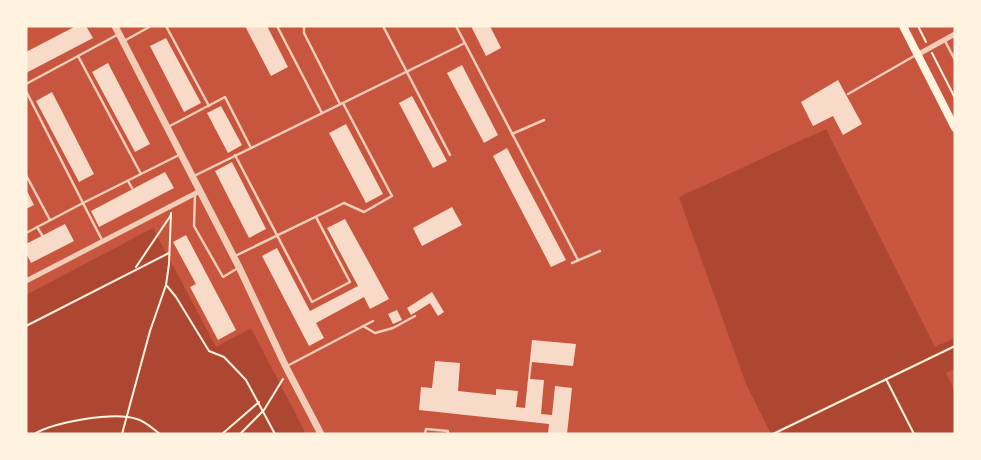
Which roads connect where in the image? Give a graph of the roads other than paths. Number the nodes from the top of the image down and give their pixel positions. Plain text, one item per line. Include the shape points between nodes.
1 (115, 26) edge
2 (151, 26) edge
3 (166, 26) edge
4 (277, 26) edge
5 (304, 26) edge
6 (383, 26) edge
7 (456, 26) edge
8 (903, 26) edge
9 (119, 34) junction
10 (955, 34) edge
11 (944, 40) junction
12 (123, 41) junction
13 (465, 42) junction
14 (917, 54) junction
15 (78, 56) junction
16 (955, 60) edge
17 (407, 71) junction
18 (26, 84) edge
19 (26, 91) edge
20 (848, 94) dead end
21 (341, 104) junction
22 (208, 106) junction
23 (322, 113) junction
24 (544, 120) dead end
25 (167, 128) junction
26 (955, 128) edge
27 (512, 134) junction
28 (251, 148) junction
29 (181, 154) junction
30 (450, 155) dead end
31 (235, 156) junction
32 (141, 174) junction
33 (26, 175) edge
34 (192, 176) junction
35 (128, 181) junction
36 (132, 188) dead end
37 (198, 192) junction
38 (83, 203) junction
39 (316, 217) junction
40 (50, 220) junction
41 (37, 227) junction
42 (26, 233) edge
43 (42, 235) dead end
44 (277, 236) junction
45 (103, 241) junction
46 (600, 251) dead end
47 (233, 257) junction
48 (578, 260) junction
49 (572, 264) dead end
50 (239, 268) junction
51 (26, 281) edge
52 (415, 316) dead end
53 (373, 321) dead end
54 (363, 326) junction
55 (287, 369) junction
56 (321, 434) edge
57 (425, 434) edge
58 (448, 434) edge

1 - 9 street
2 - 12 lane
3 - 22 lane
4 - 23 lane
5 - 21 lane via 304,33
6 - 17 lane
7 - 13 lane
8 - 14 main road
9 - 12 street
9 - 15 lane
10 - 11 street
11 - 14 street
11 - 16 lane
12 - 25 street
13 - 17 lane
13 - 27 lane
14 - 20 lane
14 - 26 main road
15 - 18 lane
15 - 32 lane
17 - 21 lane
17 - 30 lane
19 - 38 lane
21 - 23 lane
21 - 39 lane via 392,196 364,212 344,203
22 - 25 lane
22 - 28 lane via 225,97
23 - 28 lane
24 - 27 lane
25 - 29 street
27 - 48 lane
28 - 31 lane
29 - 32 lane
29 - 34 street
31 - 34 lane
31 - 44 lane
32 - 35 lane
33 - 40 lane
34 - 37 street
35 - 36 lane
35 - 38 lane
37 - 45 street
37 - 47 street
37 - 50 lane via 194,226 223,277
38 - 40 lane
38 - 45 lane
39 - 44 lane
39 - 44 lane via 350,282 312,302
40 - 41 lane
41 - 42 lane
41 - 43 lane
44 - 47 lane
45 - 51 street
46 - 48 lane
47 - 50 street
48 - 49 lane
50 - 55 street
52 - 54 lane via 375,333
53 - 54 lane
54 - 55 lane
55 - 56 street
57 - 58 lane via 426,429 448,431

